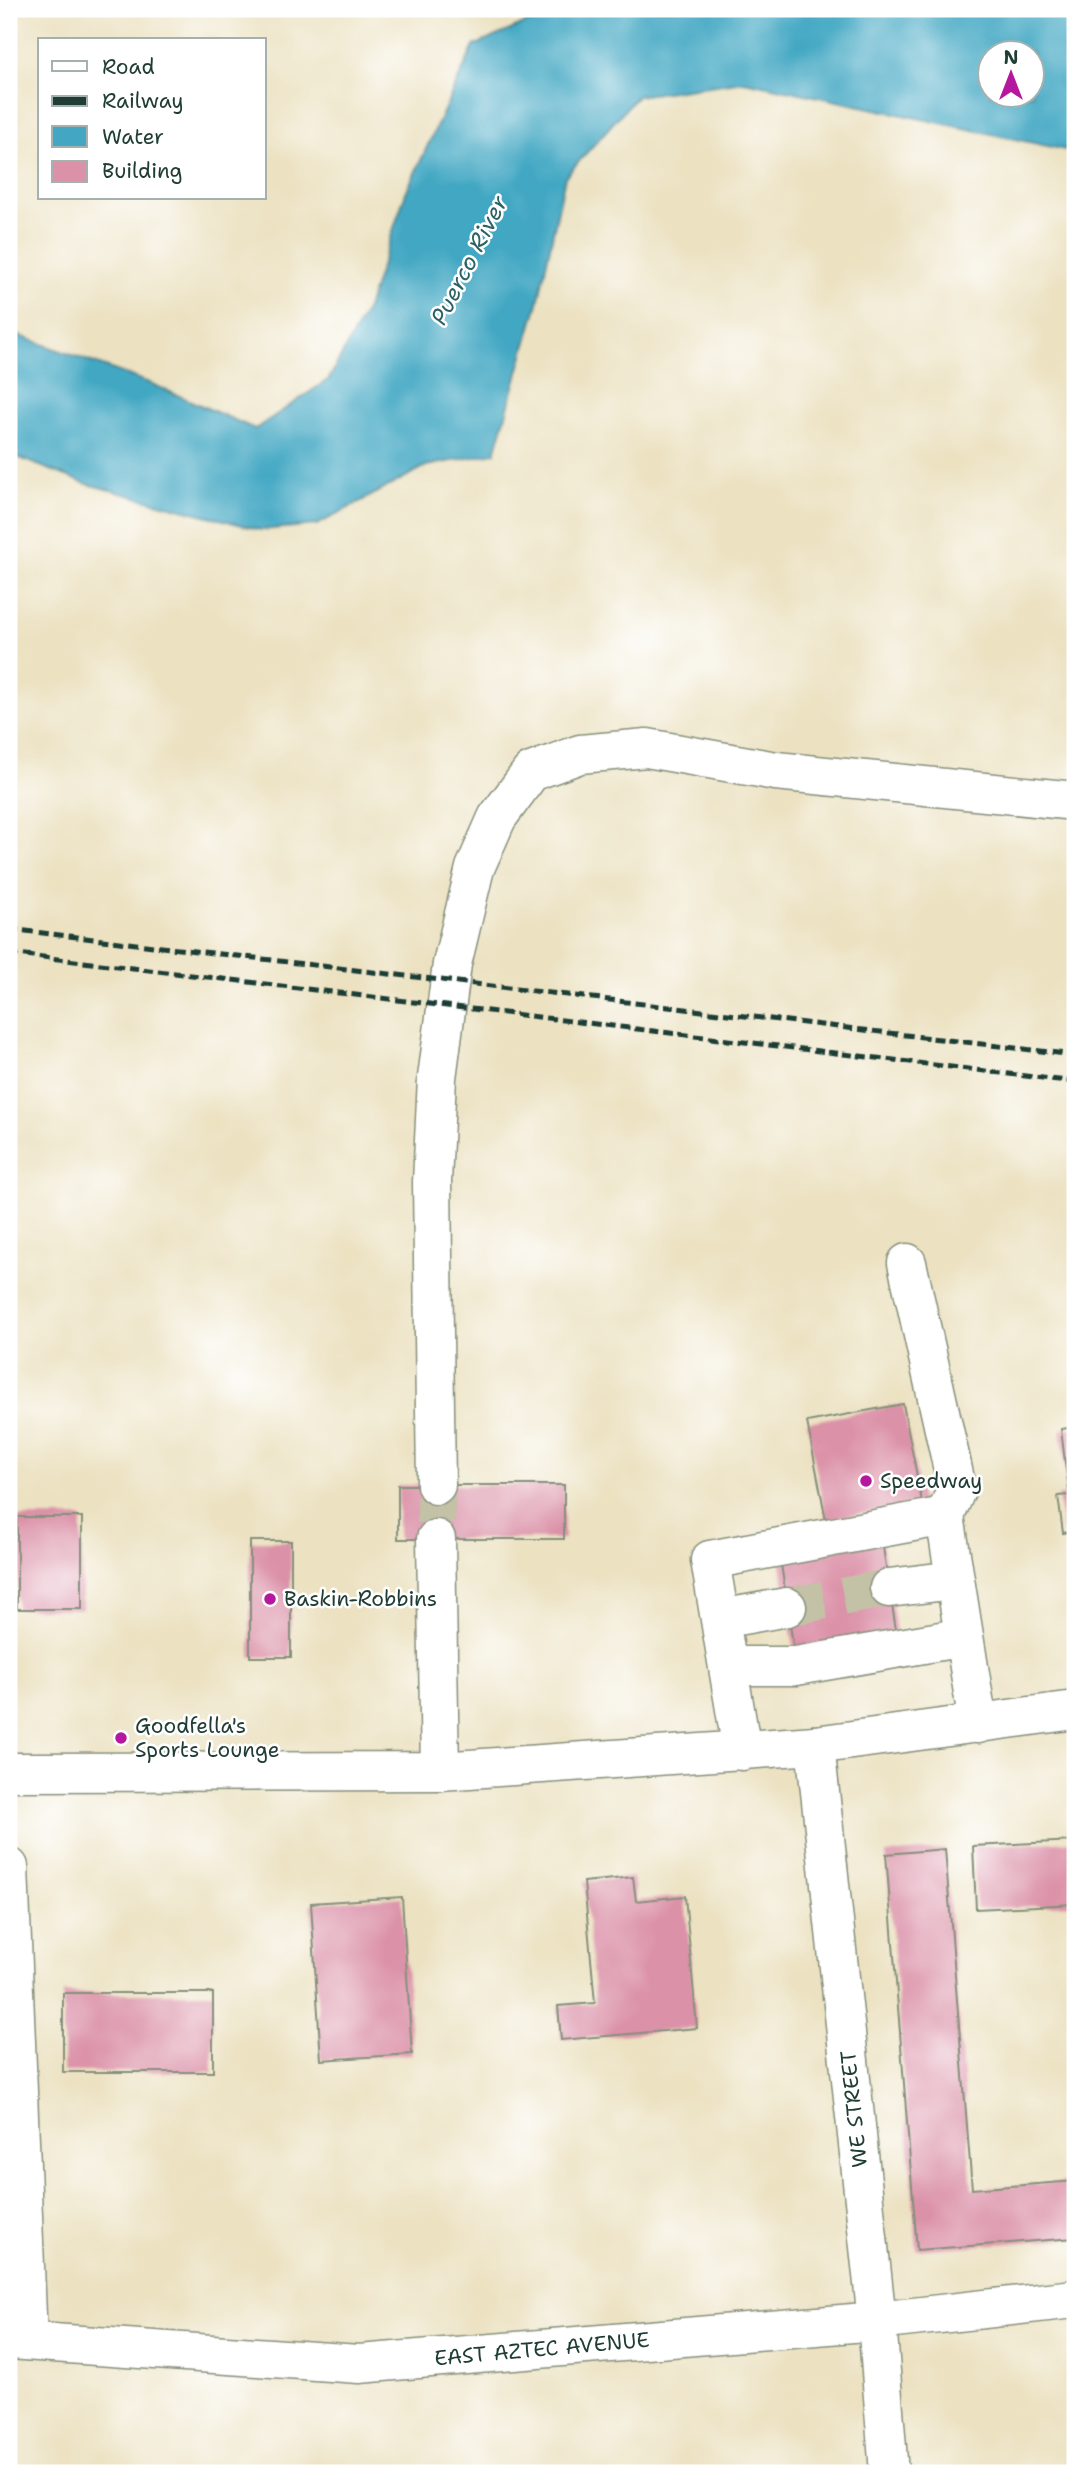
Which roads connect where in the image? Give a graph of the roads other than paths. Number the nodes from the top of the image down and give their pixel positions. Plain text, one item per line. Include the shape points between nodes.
1 (1075, 801) edge
2 (907, 1263) dead end
3 (436, 1485) tunnel mouth
4 (945, 1516) junction
5 (436, 1539) tunnel mouth
6 (954, 1580) junction
7 (890, 1588) tunnel mouth
8 (787, 1608) tunnel mouth
9 (720, 1619) junction
10 (964, 1637) junction
11 (728, 1666) junction
12 (1075, 1710) edge
13 (978, 1724) junction
14 (815, 1745) junction
15 (741, 1751) junction
16 (439, 1771) junction
17 (9, 1772) edge
18 (9, 1867) edge
19 (1075, 2299) edge
20 (877, 2321) junction
21 (18, 2340) edge
22 (889, 2473) edge

1 - 3 street via 776,771 647,748 580,754 531,772 497,818 475,868 452,964 437,1078 432,1182
2 - 4 street via 957,1488
4 - 6 street
4 - 9 street via 710,1560
5 - 16 street
6 - 7 street
6 - 10 street
8 - 9 street
9 - 11 street
10 - 11 street via 796,1666
10 - 13 street
11 - 15 street
12 - 13 street
13 - 14 street
14 - 15 street
14 - 20 street, WE STREET
15 - 16 street
16 - 17 street
18 - 21 street
19 - 20 street, EAST AZTEC AVENUE
20 - 21 street, EAST AZTEC AVENUE via 359,2364
20 - 22 street, WE STREET

